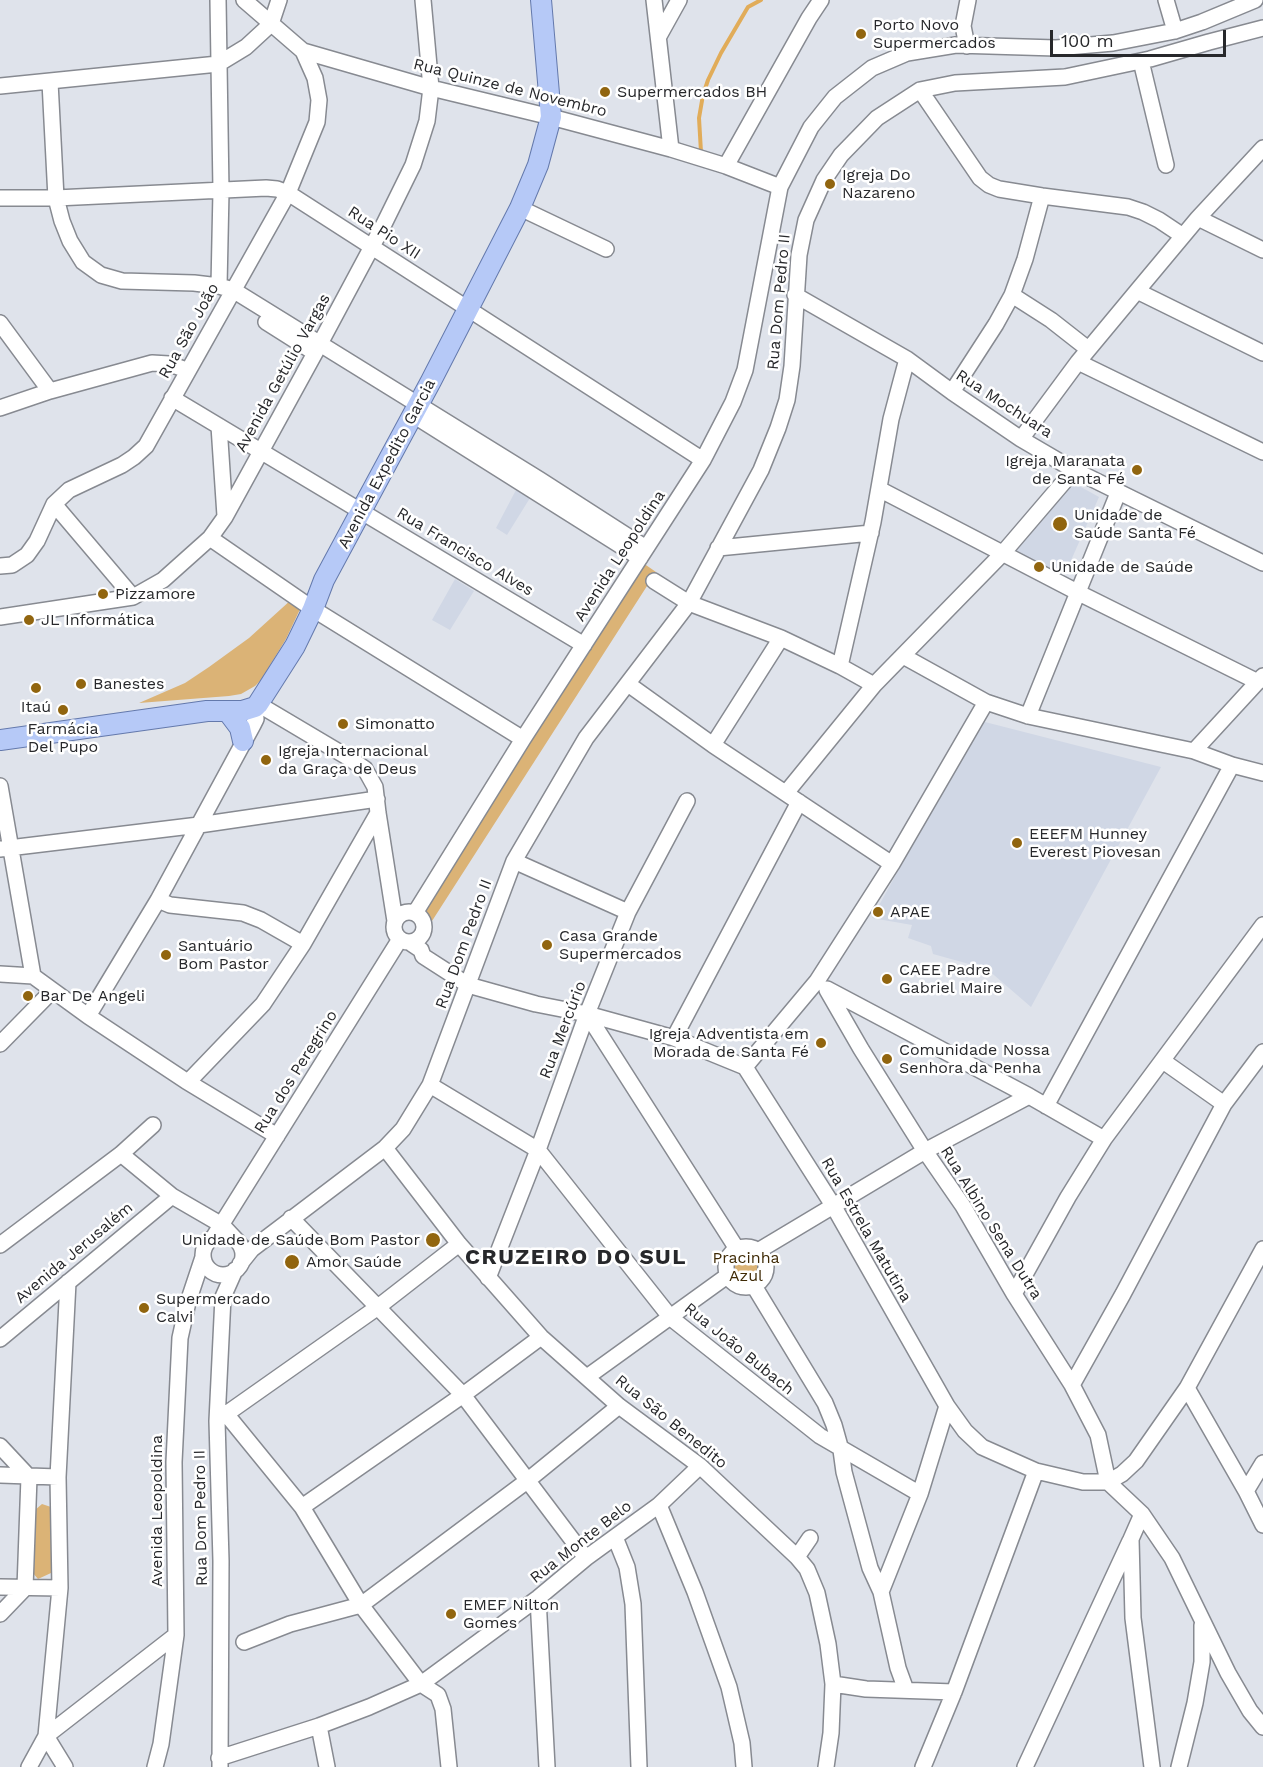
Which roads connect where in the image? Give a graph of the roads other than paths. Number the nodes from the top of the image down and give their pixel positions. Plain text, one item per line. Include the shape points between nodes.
1 (218, 0) edge
2 (244, 0) edge
3 (279, 0) edge
4 (423, 0) edge
5 (541, 0) edge
6 (654, 0) edge
7 (679, 0) edge
8 (821, 0) edge
9 (968, 0) edge
10 (1166, 0) edge
11 (1255, 0) edge
12 (1202, 22) junction
13 (272, 24) junction
14 (1263, 28) edge
15 (1175, 31) junction
16 (659, 36) junction
17 (1209, 42) junction
18 (967, 46) junction
19 (303, 51) junction
20 (1141, 61) junction
21 (218, 64) junction
22 (50, 82) junction
23 (0, 87) edge
24 (431, 88) junction
25 (920, 90) junction
26 (551, 117) junction
27 (1263, 148) edge
28 (670, 149) junction
29 (1166, 165) dead end
30 (726, 166) junction
31 (780, 188) junction
32 (222, 191) junction
33 (288, 193) junction
34 (1042, 196) junction
35 (0, 198) edge
36 (56, 198) junction
37 (520, 208) junction
38 (1198, 218) junction
39 (1183, 236) junction
40 (372, 246) junction
41 (606, 249) dead end
42 (1263, 250) edge
43 (1137, 291) junction
44 (227, 292) junction
45 (795, 295) junction
46 (1012, 295) junction
47 (468, 310) junction
48 (0, 322) edge
49 (317, 348) junction
50 (1089, 349) junction
51 (1263, 353) edge
52 (907, 360) junction
53 (1078, 362) junction
54 (187, 370) junction
55 (50, 391) junction
56 (952, 392) junction
57 (172, 398) junction
58 (0, 408) edge
59 (415, 410) junction
60 (219, 426) junction
61 (1021, 439) junction
62 (261, 450) junction
63 (1263, 452) edge
64 (703, 460) junction
65 (1074, 470) junction
66 (879, 489) junction
67 (1118, 493) junction
68 (54, 504) junction
69 (361, 510) junction
70 (225, 517) junction
71 (871, 533) junction
72 (210, 538) junction
73 (718, 548) junction
74 (643, 553) junction
75 (1003, 553) junction
76 (1263, 563) edge
77 (0, 566) edge
78 (654, 581) dead end
79 (1079, 593) junction
80 (133, 597) junction
81 (688, 603) junction
82 (312, 609) junction
83 (0, 617) edge
84 (781, 638) junction
85 (584, 645) junction
86 (903, 656) junction
87 (840, 666) junction
88 (1261, 679) edge
89 (628, 684) junction
90 (874, 685) junction
91 (986, 702) junction
92 (256, 706) junction
93 (228, 712) junction
94 (1028, 716) junction
95 (0, 728) edge
96 (32, 734) junction
97 (0, 740) edge
98 (523, 740) junction
99 (243, 741) junction
100 (713, 745) junction
101 (1194, 751) junction
102 (1232, 765) junction
103 (1263, 772) edge
104 (0, 786) edge
105 (793, 797) junction
106 (687, 801) dead end
107 (377, 806) junction
108 (199, 825) junction
109 (5, 849) edge
110 (514, 861) junction
111 (892, 864) junction
112 (158, 900) junction
113 (628, 912) junction
114 (415, 913) junction
115 (395, 921) junction
116 (1263, 925) edge
117 (413, 942) junction
118 (303, 944) junction
119 (0, 974) edge
120 (33, 976) junction
121 (468, 985) junction
122 (822, 986) junction
123 (52, 991) junction
124 (587, 1014) junction
125 (88, 1016) junction
126 (674, 1038) junction
127 (0, 1044) edge
128 (1263, 1052) edge
129 (1163, 1061) junction
130 (745, 1066) junction
131 (186, 1081) junction
132 (430, 1085) junction
133 (1029, 1096) junction
134 (1224, 1104) junction
135 (1046, 1106) junction
136 (153, 1125) dead end
137 (277, 1136) junction
138 (1104, 1139) junction
139 (384, 1148) junction
140 (538, 1150) junction
141 (925, 1151) junction
142 (122, 1154) junction
143 (172, 1196) junction
144 (834, 1207) junction
145 (291, 1218) junction
146 (222, 1225) junction
147 (213, 1238) junction
148 (237, 1241) junction
149 (459, 1244) junction
150 (0, 1245) edge
151 (737, 1249) junction
152 (1263, 1250) edge
153 (758, 1251) junction
154 (203, 1257) junction
155 (238, 1267) junction
156 (727, 1276) junction
157 (488, 1278) junction
158 (68, 1282) junction
159 (754, 1286) junction
160 (1014, 1294) junction
161 (378, 1307) junction
162 (671, 1318) junction
163 (541, 1337) junction
164 (0, 1339) edge
165 (587, 1377) junction
166 (1071, 1385) junction
167 (1187, 1388) junction
168 (463, 1395) junction
169 (619, 1406) junction
170 (947, 1406) junction
171 (222, 1418) junction
172 (0, 1446) edge
173 (841, 1450) junction
174 (1263, 1463) edge
175 (700, 1466) junction
176 (1036, 1471) junction
177 (0, 1475) edge
178 (29, 1477) junction
179 (58, 1478) junction
180 (527, 1481) junction
181 (1108, 1482) junction
182 (1246, 1491) junction
183 (920, 1494) junction
184 (659, 1505) junction
185 (302, 1507) junction
186 (1142, 1514) junction
187 (1263, 1525) edge
188 (615, 1537) junction
189 (810, 1538) dead end
190 (1131, 1539) junction
191 (797, 1557) junction
192 (586, 1558) junction
193 (0, 1587) edge
194 (26, 1588) junction
195 (60, 1588) junction
196 (881, 1592) junction
197 (537, 1598) junction
198 (361, 1605) junction
199 (0, 1614) edge
200 (1202, 1622) junction
201 (176, 1635) junction
202 (244, 1642) dead end
203 (421, 1684) junction
204 (833, 1684) junction
205 (906, 1690) junction
206 (954, 1692) junction
207 (319, 1726) junction
208 (1263, 1727) edge
209 (45, 1736) junction
210 (220, 1763) edge
211 (924, 1764) edge
212 (29, 1767) edge
213 (65, 1767) edge
214 (155, 1767) edge
215 (327, 1767) edge
216 (449, 1767) edge
217 (547, 1767) edge
218 (639, 1767) edge
219 (744, 1767) edge
220 (826, 1767) edge
221 (940, 1767) edge
222 (1025, 1767) edge
223 (1152, 1767) edge
224 (1179, 1767) edge

1 - 21 street
2 - 13 street, Rua Quinze de Novembro
3 - 13 street
4 - 24 street, Avenida Getúlio Vargas
5 - 26 main road, Avenida Expedito Garcia
6 - 16 street
7 - 16 street
8 - 30 street
9 - 18 street via 963,26
10 - 15 street
11 - 12 street, Avenida Leopoldina
12 - 15 street, Avenida Leopoldina
12 - 17 street
13 - 19 street, Rua Quinze de Novembro
13 - 21 street via 246,47
14 - 17 street, Rua Dom Pedro II
15 - 18 street, Avenida Leopoldina via 1113,43 1056,48
16 - 28 street
17 - 20 street, Rua Dom Pedro II
18 - 31 street, Avenida Leopoldina via 907,53 872,68 835,97 811,127
19 - 24 street, Rua Quinze de Novembro
19 - 33 street, Rua São João via 315,78 317,122
20 - 25 street, Rua Dom Pedro II via 1065,77 955,83
20 - 29 street
21 - 22 street
21 - 32 street
22 - 23 street
22 - 36 street
24 - 26 street, Rua Quinze de Novembro
24 - 40 street, Avenida Getúlio Vargas via 427,121 413,165
25 - 34 street via 980,178 999,189
25 - 45 street, Rua Dom Pedro II via 877,118 841,155 824,180 806,220
26 - 28 street, Rua Quinze de Novembro
26 - 37 main road, Avenida Expedito Garcia via 538,165
27 - 38 street
28 - 30 street, Rua Quinze de Novembro
30 - 31 street, Rua Quinze de Novembro
31 - 64 street, Avenida Leopoldina via 745,370
32 - 33 street, Rua Pio XII via 266,188
32 - 36 street, Rua Pio XII
32 - 44 street
33 - 40 street, Rua Pio XII
33 - 44 street, Rua São João
34 - 39 street via 1128,207
34 - 46 street
35 - 36 street, Rua Pio XII
36 - 44 street via 70,242 83,262 101,275 122,281 194,283
37 - 41 street
37 - 47 main road, Avenida Expedito Garcia
38 - 39 street
38 - 42 street
39 - 43 street
40 - 47 street, Rua Pio XII
40 - 49 street, Avenida Getúlio Vargas
43 - 50 street
43 - 51 street
44 - 49 street
44 - 54 street, Rua São João
45 - 52 street, Rua Mochuara
45 - 73 street, Rua Dom Pedro II via 787,400 761,470
46 - 50 street
46 - 56 street
47 - 59 main road, Avenida Expedito Garcia
47 - 64 street, Rua Pio XII
48 - 55 street
49 - 59 street
49 - 62 street, Avenida Getúlio Vargas
50 - 53 street
52 - 56 street, Rua Mochuara
52 - 66 street via 891,418
53 - 61 street
53 - 63 street
54 - 55 street via 152,363
54 - 57 street, Rua São João
55 - 58 street
56 - 61 street, Rua Mochuara
57 - 60 street, Rua Francisco Alves
57 - 68 street, Rua São João via 146,446 134,457 69,490
59 - 69 main road, Avenida Expedito Garcia
59 - 74 street
60 - 62 street, Rua Francisco Alves
60 - 70 street
61 - 65 street, Rua Mochuara
62 - 69 street, Rua Francisco Alves
62 - 70 street, Avenida Getúlio Vargas
64 - 74 street, Avenida Leopoldina
65 - 67 street, Rua Mochuara
65 - 75 street
66 - 71 street
66 - 75 street
67 - 76 street, Rua Mochuara
67 - 79 street
68 - 77 street, Rua São João via 27,555 12,565
68 - 80 street
69 - 82 main road, Avenida Expedito Garcia
69 - 85 street, Rua Francisco Alves
70 - 72 street, Avenida Getúlio Vargas
71 - 73 street
71 - 87 street
72 - 80 street, Avenida Getúlio Vargas via 163,580
72 - 82 street
73 - 81 street, Rua Dom Pedro II
74 - 85 street, Avenida Leopoldina
75 - 79 street
75 - 86 street
78 - 81 street
79 - 88 street
79 - 94 street
80 - 83 street, Avenida Getúlio Vargas
81 - 84 street
81 - 89 street, Rua Dom Pedro II
82 - 92 main road, Avenida Expedito Garcia via 289,655
82 - 98 street
84 - 87 street
84 - 100 street
85 - 98 street, Avenida Leopoldina
86 - 90 street
86 - 91 street
87 - 90 street
88 - 101 street
89 - 100 street
89 - 110 street, Rua Dom Pedro II via 586,738
90 - 105 street
91 - 94 street
91 - 111 street
92 - 93 main road
92 - 99 street via 256,719
92 - 107 street via 365,770 375,787
93 - 96 main road via 207,711
93 - 99 main road via 240,728
94 - 101 street
95 - 96 main road
96 - 97 main road
98 - 114 street, Avenida Leopoldina
99 - 108 street
100 - 105 street
101 - 102 street
102 - 103 street
102 - 135 street
104 - 109 street
105 - 111 street
105 - 126 street
106 - 113 street, Rua Mercúrio
107 - 108 street
107 - 115 street
107 - 118 street
108 - 109 street
108 - 112 street
109 - 120 street
110 - 113 street
110 - 121 street, Rua Dom Pedro II
111 - 122 street
112 - 118 street via 170,905 243,912
112 - 125 street
113 - 124 street, Rua Mercúrio
114 - 115 street via 407,912
114 - 117 street via 421,917 424,930
115 - 117 street via 396,934
116 - 129 street
117 - 121 street via 423,956
117 - 137 street, Rua dos Peregrino
118 - 131 street via 263,1004
119 - 120 street
120 - 123 street
121 - 124 street
121 - 132 street, Rua Dom Pedro II
122 - 130 street
122 - 133 street
122 - 141 street, Rua Albino Sena Dutra
123 - 125 street
123 - 127 street
124 - 126 street
124 - 140 street, Rua Mercúrio
124 - 151 street
125 - 131 street
126 - 130 street
128 - 134 street
129 - 134 street
129 - 138 street
130 - 144 street, Rua Estrela Matutina
131 - 137 street
132 - 139 street, Rua Dom Pedro II via 403,1129
132 - 140 street, Rua João Bubach
133 - 135 street
133 - 141 street
134 - 166 street
135 - 138 street
136 - 142 street
137 - 146 street, Rua dos Peregrino
138 - 160 street
139 - 145 street, Rua Dom Pedro II
139 - 149 street, Rua São Benedito
140 - 157 street, Rua Mercúrio
140 - 162 street, Rua João Bubach
141 - 144 street
141 - 160 street, Rua Albino Sena Dutra via 963,1206
142 - 143 street
142 - 150 street
143 - 146 street
143 - 158 street, Avenida Jerusalém
144 - 153 street
144 - 170 street, Rua Estrela Matutina
145 - 155 street, Rua Dom Pedro II via 252,1249
145 - 161 street
146 - 147 street, Rua dos Peregrino
146 - 148 street
147 - 148 street via 223,1235
147 - 154 street via 205,1246
148 - 155 street via 242,1254
149 - 157 street, Rua São Benedito
149 - 161 street
151 - 153 street via 748,1247
151 - 156 street via 727,1260
152 - 167 street
153 - 159 street via 766,1269
154 - 155 street via 207,1268 216,1274 226,1275
154 - 201 street, Avenida Leopoldina via 180,1338 174,1462
155 - 171 street, Rua Dom Pedro II via 223,1297
156 - 159 street via 739,1287
156 - 162 street
157 - 163 street, Rua São Benedito
158 - 164 street, Avenida Jerusalém
158 - 179 street
159 - 173 street via 825,1402
160 - 166 street, Rua Albino Sena Dutra
161 - 168 street
161 - 171 street
162 - 165 street
162 - 173 street, Rua João Bubach
163 - 165 street, Rua São Benedito
163 - 168 street
165 - 169 street, Rua São Benedito
166 - 181 street, Rua Albino Sena Dutra via 1098,1435
167 - 181 street via 1137,1461
167 - 182 street
168 - 180 street
168 - 185 street
169 - 175 street, Rua São Benedito
169 - 180 street
170 - 176 street, Rua Estrela Matutina via 982,1447
170 - 183 street
171 - 185 street
171 - 210 street, Rua Dom Pedro II
172 - 178 street
173 - 183 street, Rua João Bubach
173 - 196 street via 870,1568
174 - 182 street
175 - 184 street, Rua Monte Belo
175 - 191 street, Rua São Benedito
176 - 181 street, Rua Estrela Matutina via 1083,1482
176 - 206 street
177 - 178 street
178 - 179 street
178 - 194 street
179 - 195 street
180 - 192 street
180 - 198 street
181 - 186 street
182 - 187 street
183 - 196 street
184 - 188 street, Rua Monte Belo
184 - 219 street via 729,1687
185 - 198 street
186 - 190 street
186 - 200 street via 1172,1558
188 - 192 street, Rua Monte Belo
188 - 218 street via 627,1567 633,1604
189 - 191 street
190 - 222 street
190 - 223 street via 1133,1617
191 - 204 street, Rua São Benedito via 817,1593
192 - 197 street, Rua Monte Belo
193 - 194 street
194 - 195 street
194 - 199 street
195 - 209 street
196 - 205 street
197 - 203 street, Rua Monte Belo
197 - 217 street
198 - 202 street via 290,1624
198 - 203 street
200 - 208 street via 1250,1711
200 - 224 street via 1202,1662
201 - 209 street
201 - 214 street, Avenida Leopoldina
203 - 207 street, Rua Monte Belo
203 - 216 street via 438,1695 443,1709
204 - 205 street
204 - 220 street, Rua São Benedito
205 - 206 street
206 - 211 street
207 - 210 street, Rua Monte Belo
207 - 215 street
209 - 212 street
209 - 213 street
211 - 221 street

